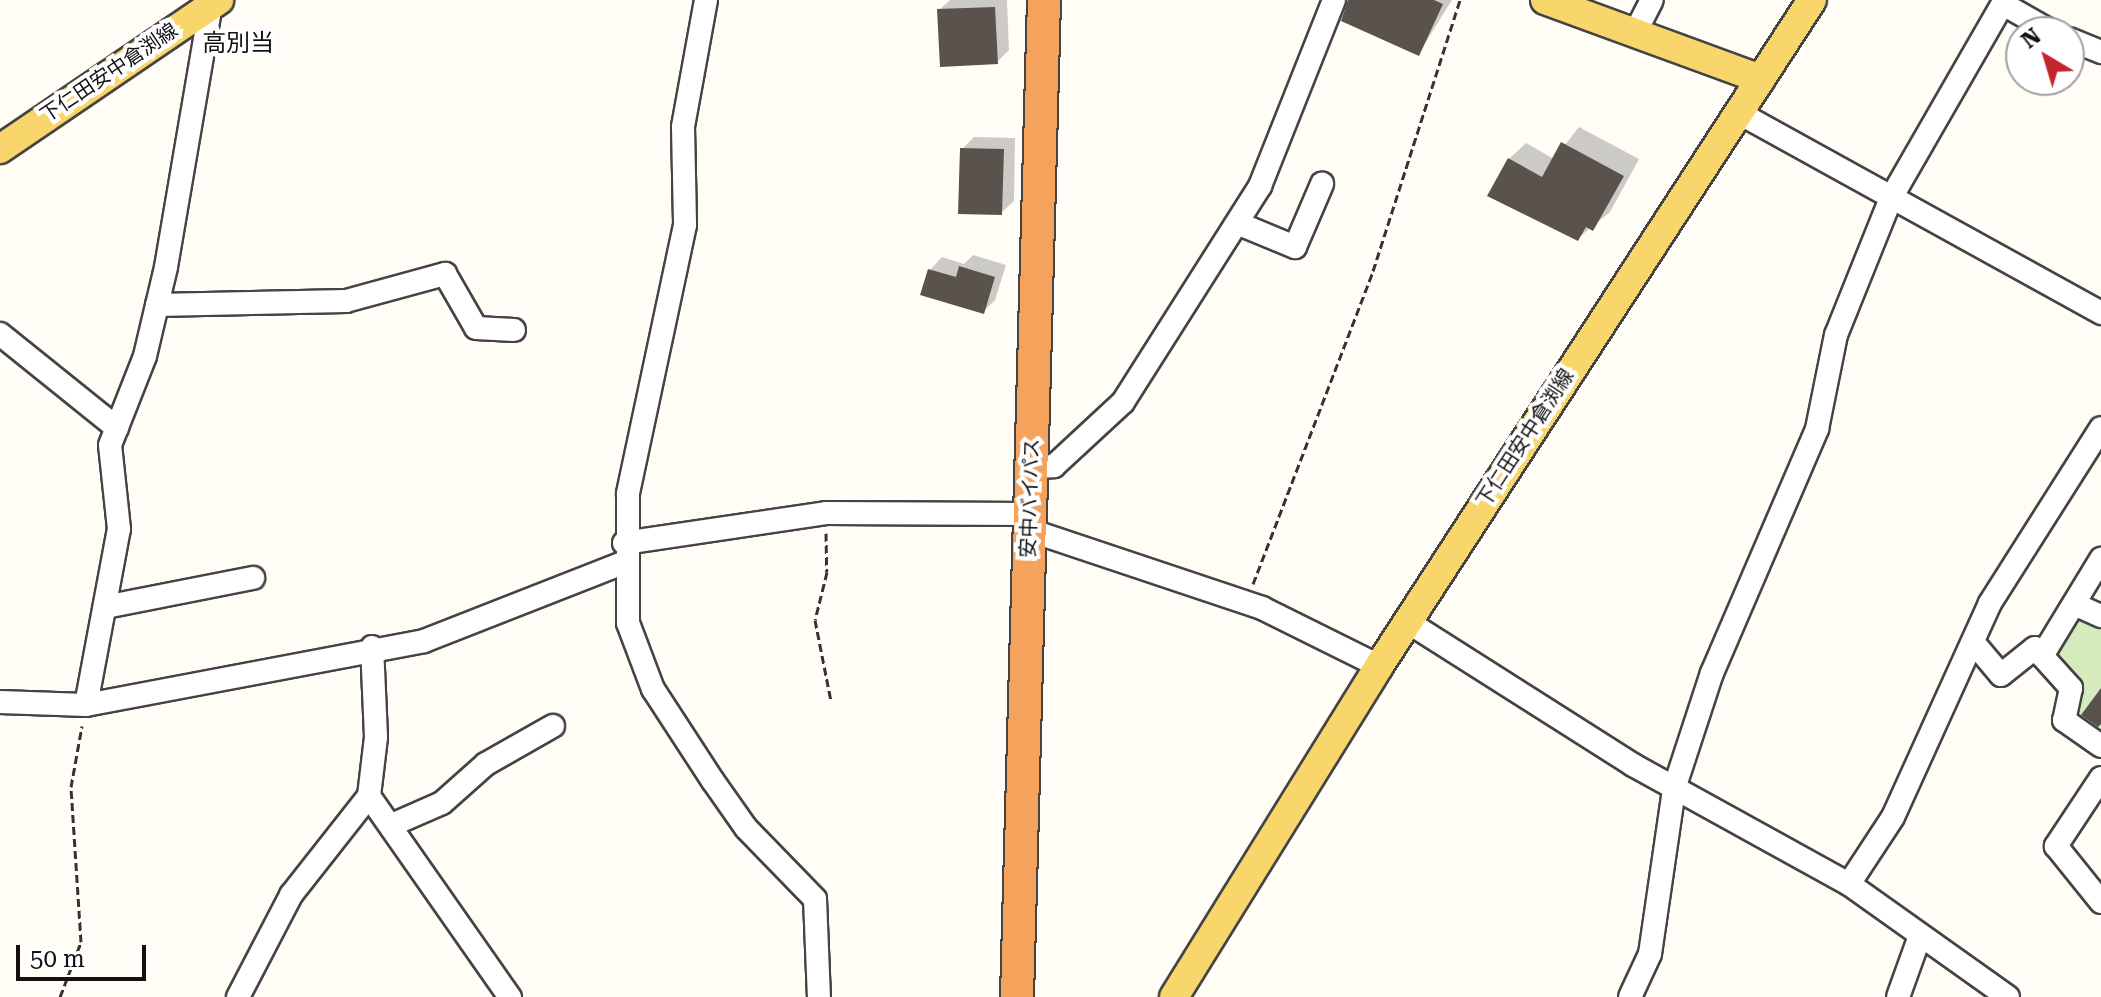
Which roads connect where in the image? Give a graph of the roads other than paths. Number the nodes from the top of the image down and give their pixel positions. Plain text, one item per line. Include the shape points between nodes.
1 (706, 0) edge
2 (1044, 0) edge
3 (1334, 0) edge
4 (1545, 0) edge
5 (1652, 0) edge
6 (1812, 0) edge
7 (215, 2) edge
8 (2004, 2) edge
9 (2026, 16) edge
10 (1634, 35) junction
11 (1761, 79) junction
12 (1739, 113) junction
13 (0, 149) edge
14 (1322, 184) dead end
15 (1891, 198) junction
16 (1237, 223) junction
17 (157, 305) junction
18 (2101, 313) edge
19 (514, 330) dead end
20 (0, 334) edge
21 (117, 428) junction
22 (2097, 441) edge
23 (1031, 467) junction
24 (1029, 522) junction
25 (625, 553) junction
26 (2101, 559) edge
27 (253, 578) dead end
28 (2074, 604) junction
29 (105, 607) junction
30 (2101, 616) edge
31 (1408, 622) junction
32 (1973, 642) junction
33 (372, 647) junction
34 (2042, 656) junction
35 (1379, 666) junction
36 (0, 702) edge
37 (86, 705) junction
38 (553, 726) dead end
39 (2101, 746) edge
40 (2101, 778) edge
41 (1674, 789) junction
42 (369, 796) junction
43 (394, 824) junction
44 (1849, 884) junction
45 (2101, 902) edge
46 (1920, 936) junction
47 (238, 997) edge
48 (510, 997) edge
49 (819, 997) edge
50 (1017, 997) edge
51 (1174, 997) edge
52 (1630, 997) edge
53 (1898, 997) edge
54 (2008, 997) edge

1 - 25 street via 683,127 685,225
2 - 23 highway, 安中バイパス
3 - 16 street via 1301,94
4 - 10 main road
5 - 10 street
6 - 11 main road, 下仁田安中倉渕線
7 - 13 main road, 下仁田安中倉渕線
7 - 17 street
8 - 9 street
8 - 15 street
10 - 11 main road
11 - 12 main road, 下仁田安中倉渕線
12 - 15 street
12 - 31 main road, 下仁田安中倉渕線
14 - 16 street via 1295,247
15 - 18 street
15 - 41 street via 1836,335 1817,429 1712,673
16 - 23 street via 1123,402 1054,466
17 - 19 street via 346,301 445,274 476,328
17 - 21 street
20 - 21 street
21 - 29 street via 109,458 119,529
22 - 32 street via 2016,558
23 - 24 highway, 安中バイパス
24 - 25 street via 826,513
24 - 35 street via 1246,602
24 - 50 highway, 安中バイパス
25 - 33 street via 478,624
25 - 49 street via 628,623 653,689 746,828 815,899
26 - 28 street
27 - 29 street
28 - 30 street
28 - 34 street
29 - 37 street
31 - 35 main road, 下仁田安中倉渕線
31 - 41 street
32 - 34 street via 2001,675 2035,648
32 - 44 street via 1893,817
33 - 37 street
33 - 42 street via 376,737
34 - 39 street via 2071,688 2064,720
35 - 51 main road, 下仁田安中倉渕線
36 - 37 street
38 - 43 street via 486,764 442,803
40 - 45 street via 2056,846
41 - 44 street
41 - 52 street via 1650,954
42 - 43 street
42 - 47 street via 291,895
43 - 48 street
44 - 46 street
46 - 53 street
46 - 54 street

